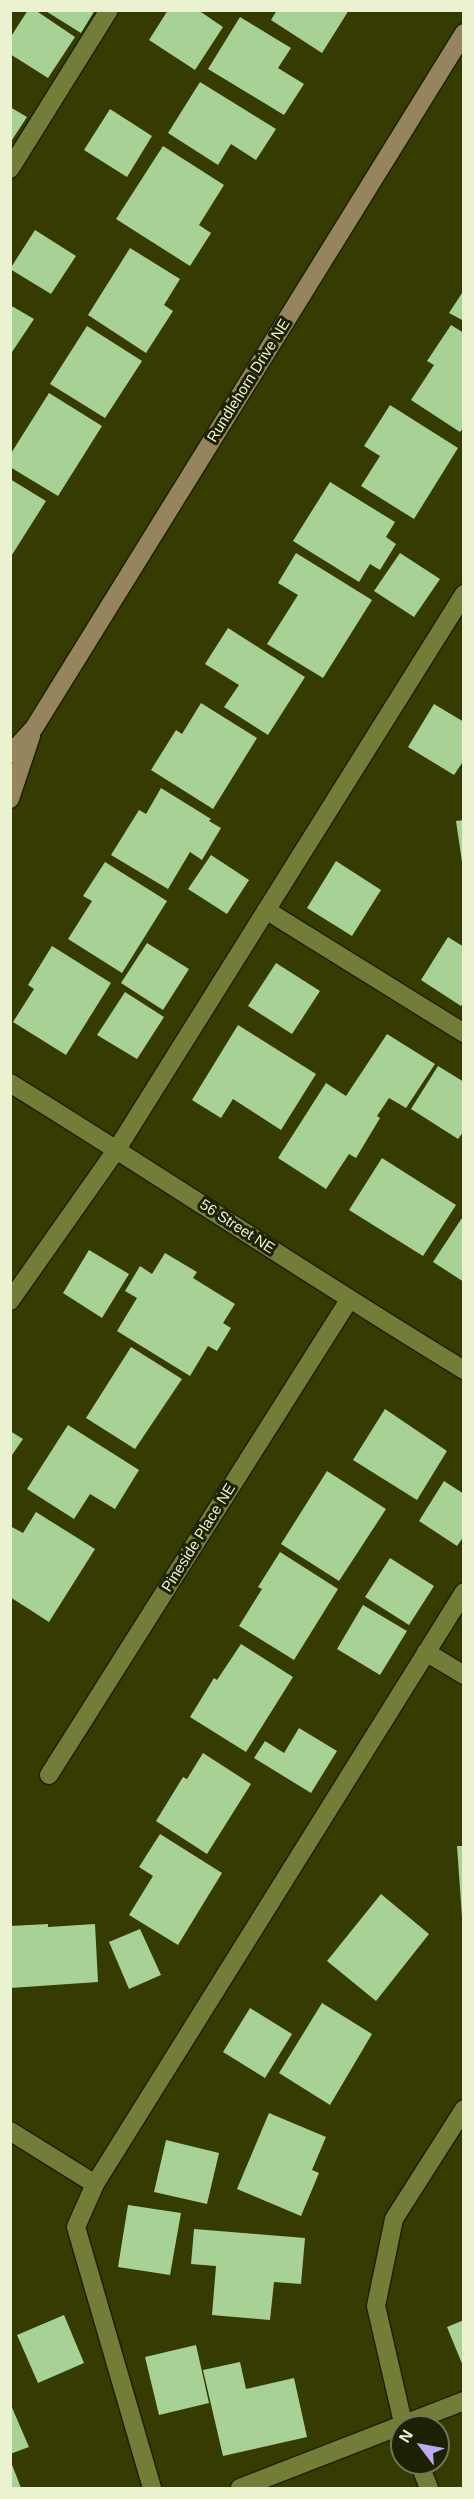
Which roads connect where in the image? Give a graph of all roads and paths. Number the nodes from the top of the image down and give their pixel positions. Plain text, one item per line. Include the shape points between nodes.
1 (109, 10) edge
2 (464, 33) edge
3 (10, 169) edge
4 (464, 594) edge
5 (34, 728) junction
6 (10, 754) edge
7 (10, 799) edge
8 (267, 909) junction
9 (464, 1033) edge
10 (10, 1083) edge
11 (117, 1149) junction
12 (10, 1300) edge
13 (349, 1300) junction
14 (464, 1370) edge
15 (464, 1592) edge
16 (426, 1652) junction
17 (464, 1676) edge
18 (49, 1775) dead end
19 (464, 2109) edge
20 (10, 2131) edge
21 (95, 2184) junction
22 (464, 2402) edge
23 (401, 2415) edge
24 (432, 2415) edge
25 (390, 2431) edge
26 (152, 2488) edge
27 (240, 2488) edge

1 - 3 street
2 - 5 street, Rundlehorn Drive NE
4 - 8 street
5 - 6 street, Rundlehorn Drive NE
5 - 7 street, Rundlehorn Drive NE
8 - 9 street
8 - 11 street
10 - 11 street, 56 Street NE
11 - 12 street
11 - 13 street, 56 Street NE
13 - 14 street, 56 Street NE
13 - 18 street, Pineside Place NE
15 - 16 street
16 - 17 street
16 - 21 street
19 - 23 street via 394,2219 376,2306
20 - 21 street
21 - 26 street via 76,2227
22 - 24 street
25 - 27 street

